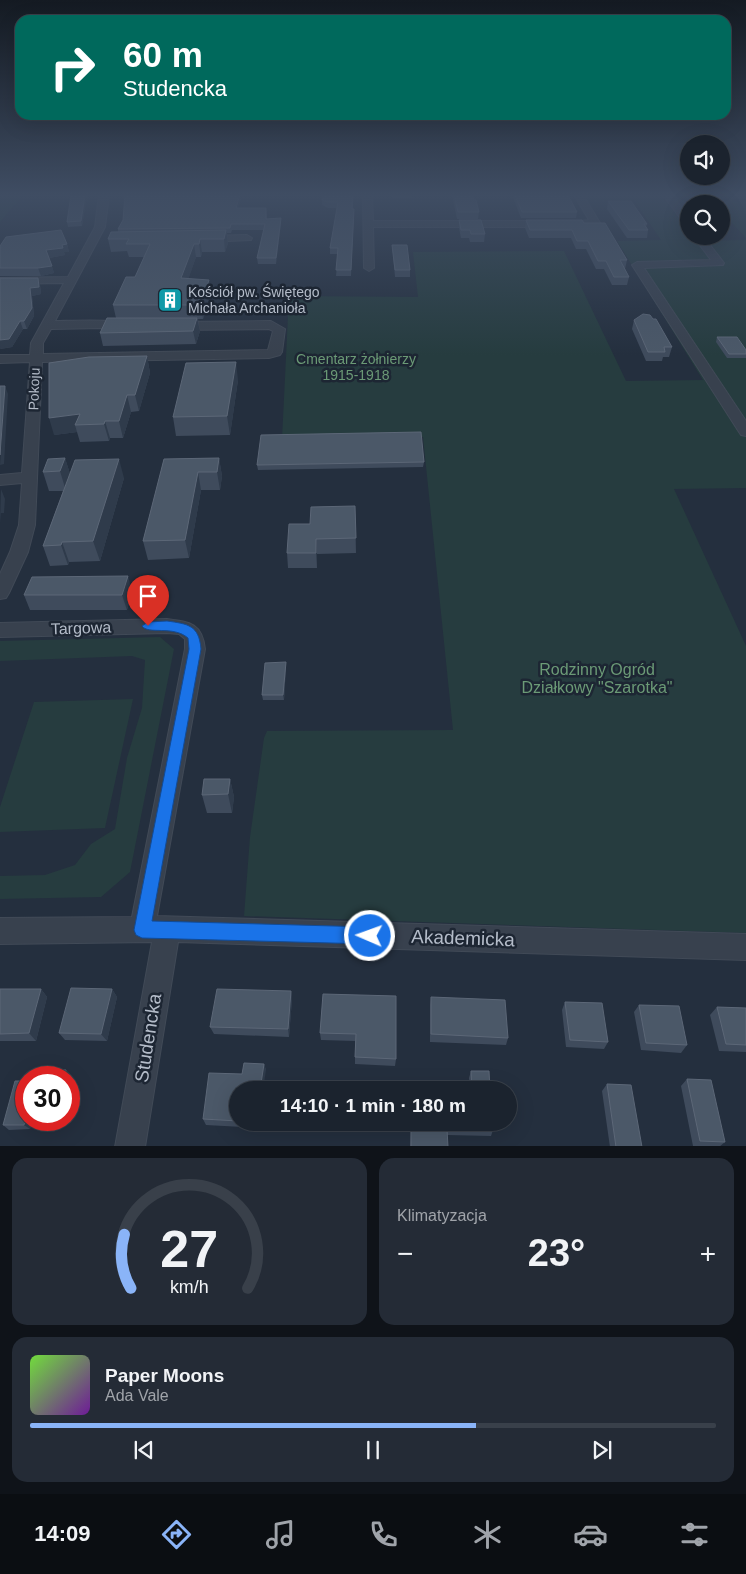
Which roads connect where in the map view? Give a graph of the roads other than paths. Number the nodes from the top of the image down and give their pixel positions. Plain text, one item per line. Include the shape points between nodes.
1 (93, 248) edge
2 (369, 248) edge
3 (708, 248) edge
4 (369, 268) dead end
5 (71, 280) junction
6 (0, 281) edge
7 (46, 325) junction
8 (141, 326) edge
9 (161, 326) edge
10 (0, 359) edge
11 (35, 359) junction
12 (746, 432) edge
13 (31, 477) junction
14 (0, 480) edge
15 (0, 593) edge
16 (0, 630) edge
17 (190, 632) joint
18 (154, 930) junction
19 (0, 931) edge
20 (746, 947) edge
21 (130, 1146) edge

1 - 5 street, Pokoju
2 - 4 street
3 - 12 street via 719,263 637,265
5 - 6 street
5 - 7 street, Pokoju
7 - 8 street
7 - 11 street, Pokoju via 37,343
9 - 11 street via 271,325 279,329 276,352 269,354
10 - 11 street
11 - 13 street, Pokoju
13 - 14 street
13 - 15 street, Pokoju via 28,525
16 - 17 street, Targowa via 167,626
17 - 18 street, Studencka via 194,636 195,649
18 - 19 street, Akademicka
18 - 20 street, Akademicka
18 - 21 street, Studencka

